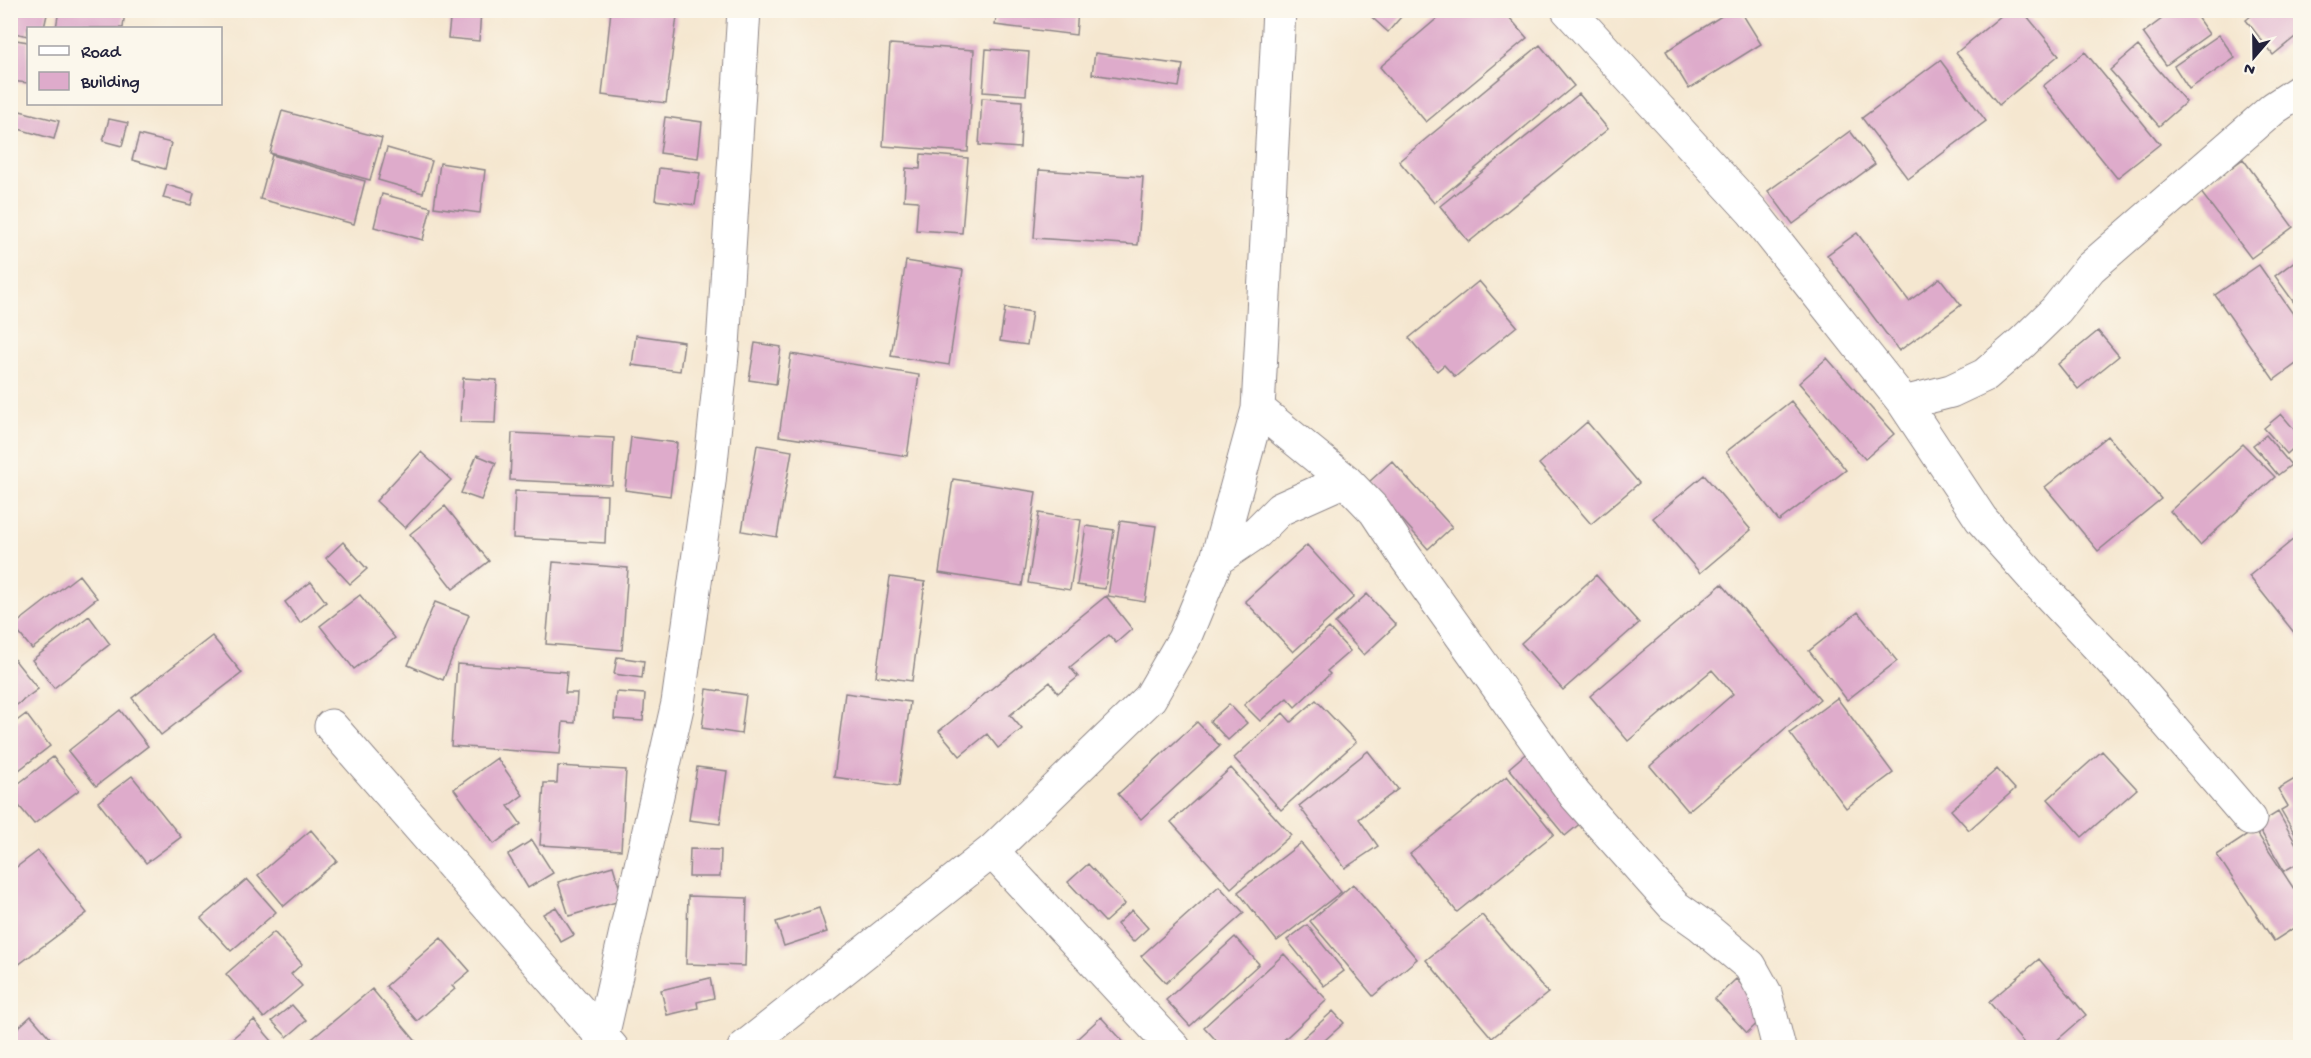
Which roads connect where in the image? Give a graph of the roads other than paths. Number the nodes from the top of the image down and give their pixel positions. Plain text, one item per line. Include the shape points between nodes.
1 (744, 10) edge
2 (1279, 10) edge
3 (1568, 10) edge
4 (2301, 91) edge
5 (1904, 403) junction
6 (1258, 409) junction
7 (1345, 480) junction
8 (1217, 559) junction
9 (331, 726) dead end
10 (2250, 819) dead end
11 (992, 851) junction
12 (607, 1042) edge
13 (744, 1047) edge
14 (1174, 1047) edge
15 (1779, 1047) edge

1 - 12 street via 723,346 709,482 678,703
2 - 6 street
3 - 5 street via 1752,211
4 - 5 street via 2274,108 2090,268 2056,309 1985,375 1951,392
5 - 10 street via 1981,519 2141,692
6 - 7 street
6 - 8 street
7 - 8 street via 1280,509 1257,532
7 - 15 street via 1375,512 1575,795 1674,906 1750,966 1765,993
8 - 11 street via 1184,639 1150,698
9 - 12 street
11 - 13 street
11 - 14 street

